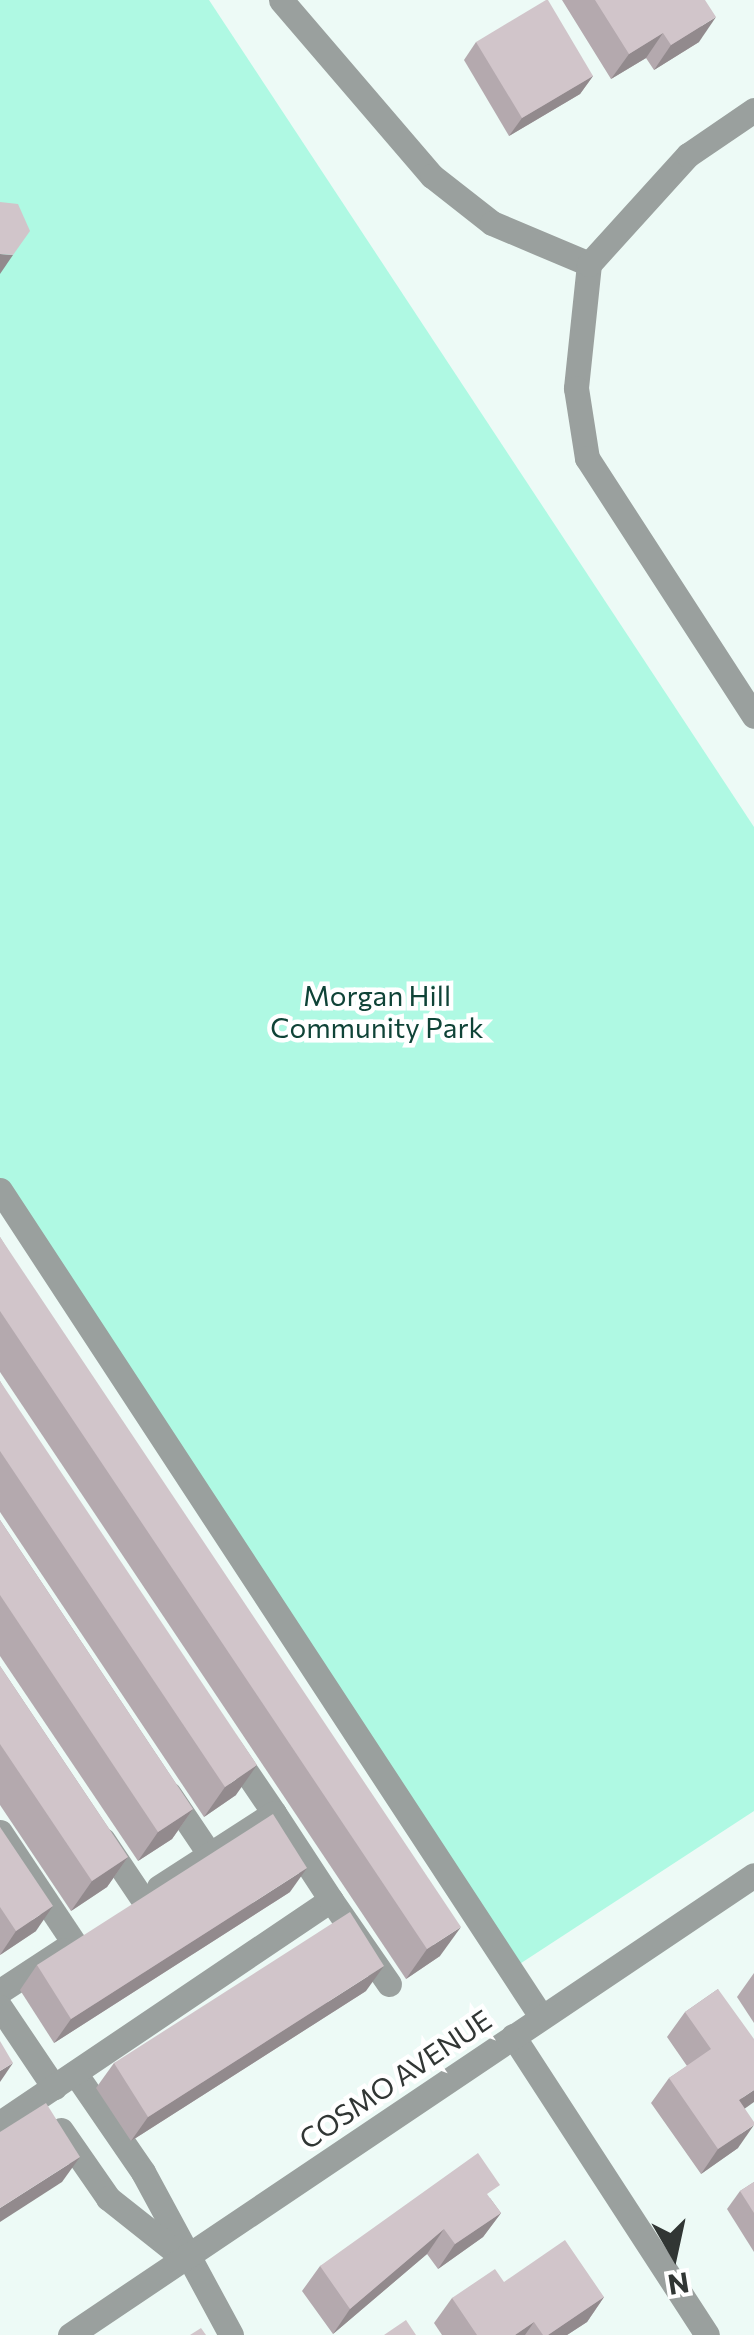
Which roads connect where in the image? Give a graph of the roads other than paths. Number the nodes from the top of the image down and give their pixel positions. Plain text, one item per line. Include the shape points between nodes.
1 (281, 0) edge
2 (754, 110) edge
3 (589, 264) junction
4 (752, 708) edge
5 (0, 1190) edge
6 (219, 1731) edge
7 (155, 1772) edge
8 (274, 1813) junction
9 (88, 1816) edge
10 (0, 1832) edge
11 (210, 1854) junction
12 (754, 1875) edge
13 (142, 1898) junction
14 (330, 1900) junction
15 (74, 1943) junction
16 (389, 1984) dead end
17 (1, 1992) edge
18 (540, 2015) junction
19 (513, 2036) junction
20 (56, 2086) junction
21 (0, 2122) edge
22 (184, 2258) junction
23 (70, 2335) edge
24 (231, 2335) edge
25 (708, 2335) edge

1 - 3 street via 432,176 492,223
2 - 3 street via 688,155
3 - 4 street via 576,388 587,458
5 - 18 street
6 - 8 street
7 - 11 street
8 - 11 street
8 - 14 street
9 - 13 street
10 - 15 street
11 - 13 street
12 - 18 street, COSMO AVENUE
13 - 15 street
14 - 16 street
14 - 20 street
15 - 17 street
17 - 20 street
18 - 19 street, COSMO AVENUE
19 - 22 street, COSMO AVENUE
19 - 25 street
20 - 21 street
20 - 22 street via 143,2172
20 - 22 street via 108,2198
22 - 23 street, COSMO AVENUE
22 - 24 street

